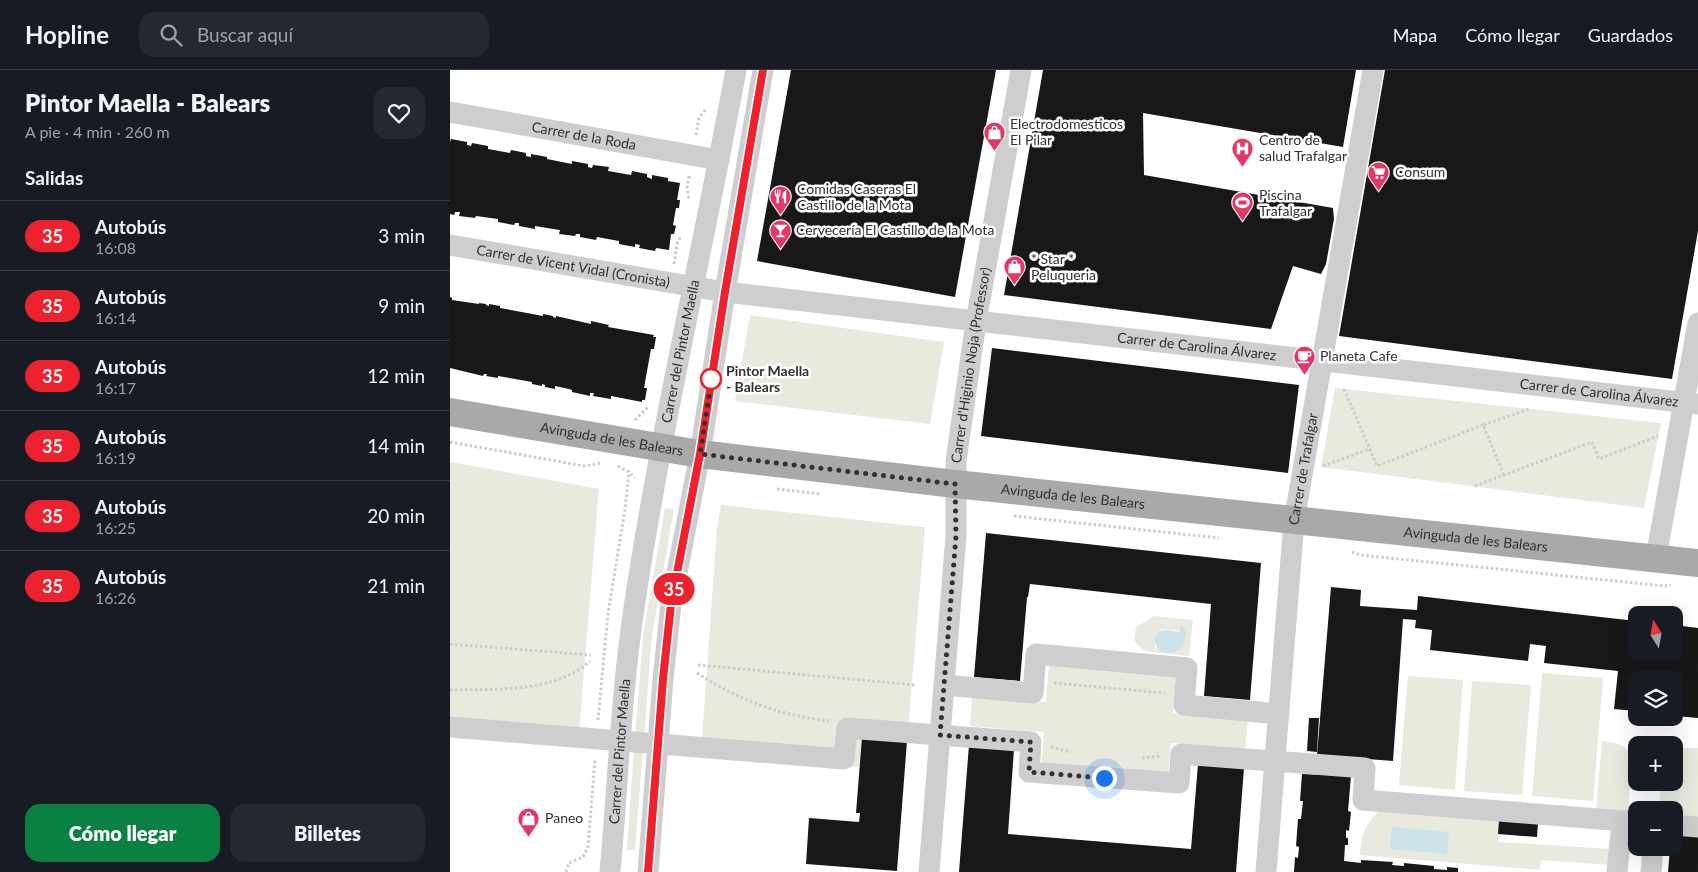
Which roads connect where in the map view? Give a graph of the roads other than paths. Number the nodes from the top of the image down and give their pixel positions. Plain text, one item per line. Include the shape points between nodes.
1 (736, 70) edge
2 (763, 70) edge
3 (1021, 70) edge
4 (1373, 70) edge
5 (450, 112) edge
6 (719, 160) junction
7 (450, 245) edge
8 (693, 287) junction
9 (725, 292) junction
10 (976, 322) junction
11 (1698, 323) edge
12 (1322, 360) junction
13 (1691, 403) edge
14 (450, 412) edge
15 (660, 448) junction
16 (700, 454) junction
17 (955, 484) junction
18 (1294, 521) junction
19 (1656, 558) junction
20 (1698, 563) edge
21 (944, 684) junction
22 (1279, 714) junction
23 (450, 727) edge
24 (940, 735) junction
25 (621, 742) junction
26 (657, 745) junction
27 (1275, 761) junction
28 (1628, 822) edge
29 (1628, 826) edge
30 (1683, 826) edge
31 (1698, 827) edge
32 (1652, 856) edge
33 (610, 872) edge
34 (648, 872) edge
35 (929, 872) edge
36 (1266, 872) edge
37 (1617, 872) edge
38 (1651, 872) edge

1 - 6 street, Carrer del Pintor Maella
2 - 9 street
3 - 10 street, Carrer d'Higinio Noja (Professor)
4 - 12 street, Carrer de Trafalgar
5 - 6 street, Carrer de la Roda
6 - 8 street, Carrer del Pintor Maella
7 - 8 street, Carrer de Vicent Vidal (Cronista)
8 - 9 street, Carrer de Vicent Vidal (Cronista)
8 - 15 street, Carrer del Pintor Maella
9 - 10 street, Carrer de Carolina Álvarez
9 - 16 street
10 - 12 street, Carrer de Carolina Álvarez
10 - 17 street, Carrer d'Higinio Noja (Professor)
11 - 13 street
12 - 13 street, Carrer de Carolina Álvarez
12 - 18 street, Carrer de Trafalgar
13 - 19 street
14 - 15 main road, Avinguda de les Balears
15 - 16 main road, Avinguda de les Balears
15 - 25 street, Carrer del Pintor Maella via 634,608
16 - 17 main road, Avinguda de les Balears
16 - 26 street via 671,604
17 - 18 main road, Avinguda de les Balears
17 - 21 street, Carrer d'Higinio Noja (Professor) via 956,536
18 - 19 main road, Avinguda de les Balears
18 - 22 street, Carrer de Trafalgar
19 - 20 main road, Avinguda de les Balears
21 - 22 street via 1033,693 1036,654 1187,668 1184,705
21 - 24 street, Carrer d'Higinio Noja (Professor)
22 - 27 street, Carrer de Trafalgar
23 - 25 street
24 - 26 street via 847,728 844,759
24 - 27 street via 1031,742 1029,772 1179,783 1181,754
24 - 35 street, Carrer d'Higinio Noja (Professor)
25 - 26 street
25 - 33 street, Carrer del Pintor Maella
26 - 34 street
27 - 28 street via 1365,768 1363,800
27 - 36 street, Carrer de Trafalgar
29 - 37 street
30 - 31 street
32 - 38 street

